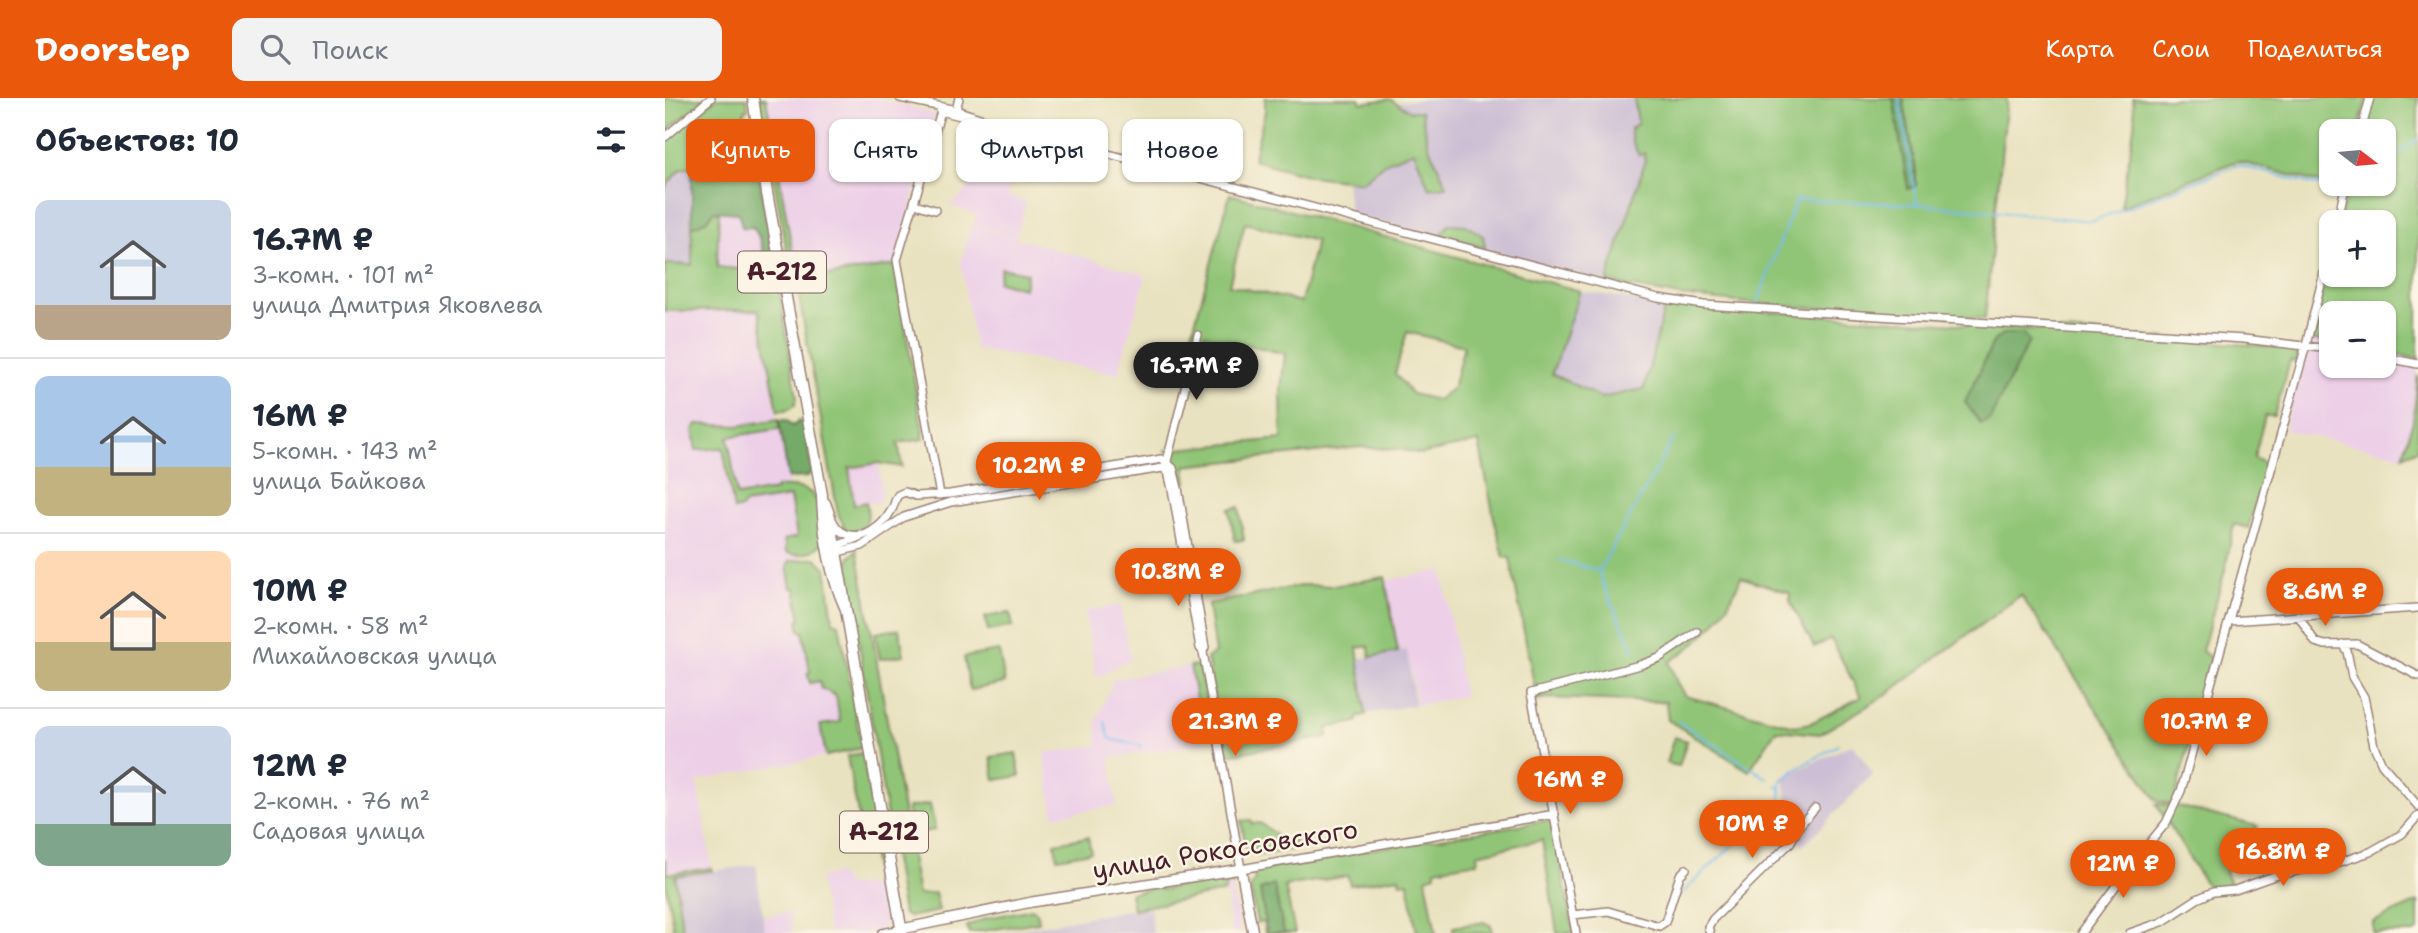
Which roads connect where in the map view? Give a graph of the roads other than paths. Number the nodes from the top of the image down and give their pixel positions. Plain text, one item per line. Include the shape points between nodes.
1 (711, 98) edge
2 (753, 98) edge
3 (901, 98) edge
4 (959, 98) edge
5 (2370, 98) edge
6 (920, 103) junction
7 (941, 111) junction
8 (955, 112) junction
9 (2364, 119) edge
10 (665, 137) edge
11 (915, 204) junction
12 (935, 210) dead end
13 (2320, 287) edge
14 (1198, 335) dead end
15 (2305, 345) junction
16 (2319, 347) edge
17 (2396, 360) edge
18 (2418, 364) edge
19 (1165, 465) junction
20 (822, 495) junction
21 (940, 495) junction
22 (916, 496) junction
23 (893, 506) junction
24 (918, 511) junction
25 (830, 517) junction
26 (904, 517) junction
27 (867, 534) junction
28 (853, 549) junction
29 (833, 550) junction
30 (839, 568) junction
31 (845, 607) junction
32 (2418, 608) edge
33 (2298, 615) junction
34 (2229, 621) junction
35 (1697, 632) dead end
36 (2342, 644) junction
37 (2418, 676) edge
38 (2418, 806) edge
39 (1815, 808) dead end
40 (1555, 814) junction
41 (2418, 817) edge
42 (1241, 869) junction
43 (1686, 869) dead end
44 (1573, 915) junction
45 (902, 931) edge
46 (882, 933) edge
47 (1253, 933) edge
48 (1577, 933) edge
49 (1710, 933) edge
50 (2081, 933) edge
51 (2130, 933) edge

1 - 10 street
2 - 20 highway, А-212
3 - 6 street
4 - 8 street
5 - 9 street
6 - 7 street
6 - 8 street
7 - 8 street
7 - 11 street
8 - 15 street via 1658,298 1704,305
11 - 12 street
11 - 21 street via 897,260
13 - 15 street
14 - 19 street
15 - 16 street
15 - 34 street
17 - 18 street
19 - 21 street via 1161,459
19 - 24 street
19 - 42 street via 1173,468
20 - 25 highway, А-212
20 - 29 highway, А-212
21 - 22 street
22 - 23 street via 901,493
22 - 24 street
23 - 26 street
23 - 27 street
24 - 26 street
25 - 27 street via 836,528 849,536
25 - 29 highway, А-212
26 - 28 street
27 - 29 street
28 - 29 street
28 - 30 street
29 - 30 highway, А-212
29 - 31 highway, А-212 via 833,580
30 - 31 highway, А-212
31 - 45 highway, А-212
32 - 33 street
33 - 34 street
33 - 36 street via 2315,642
34 - 50 street via 2175,805
35 - 40 street via 1640,665 1531,693
36 - 37 street via 2357,644
36 - 38 street via 2364,697 2382,764
39 - 49 street via 1790,843 1713,919
40 - 42 street, улица Рокоссовского
40 - 44 street
41 - 51 street via 2402,834 2370,852 2213,892 2162,922
42 - 45 main road, улица Рокоссовского via 1032,902
42 - 47 main road
43 - 44 street via 1665,922 1659,926 1608,911
44 - 48 street
45 - 46 street

